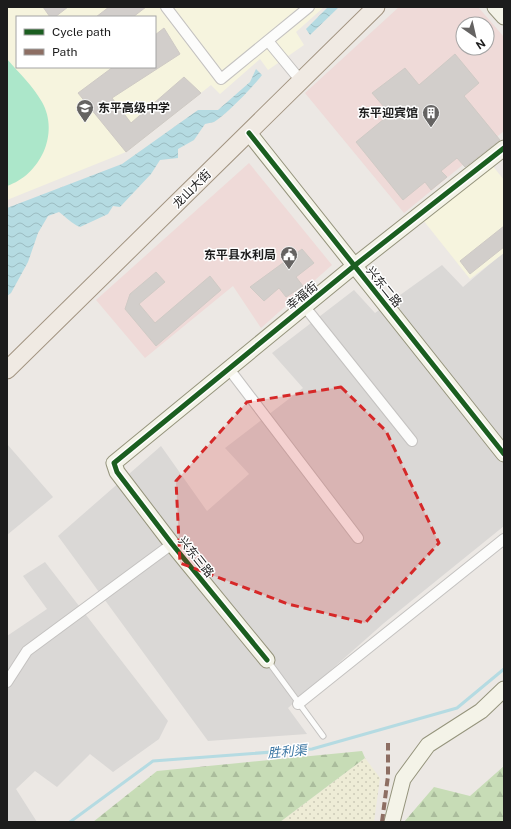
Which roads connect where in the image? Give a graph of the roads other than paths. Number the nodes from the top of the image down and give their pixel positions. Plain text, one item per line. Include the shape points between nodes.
1 (166, 7) edge
2 (309, 7) edge
3 (364, 7) edge
4 (376, 7) edge
5 (495, 7) edge
6 (504, 17) edge
7 (268, 41) junction
8 (296, 75) junction
9 (249, 133) junction
10 (504, 148) edge
11 (354, 266) junction
12 (305, 307) junction
13 (7, 356) edge
14 (229, 369) junction
15 (7, 370) edge
16 (412, 441) dead end
17 (504, 454) edge
18 (114, 463) joint
19 (358, 538) dead end
20 (504, 539) edge
21 (172, 544) junction
22 (267, 660) joint
23 (7, 682) edge
24 (504, 689) edge
25 (298, 704) junction
26 (322, 736) dead end
27 (392, 822) edge

1 - 7 street via 221,80
2 - 7 street
3 - 8 main road, 龙山大街
4 - 9 main road, 龙山大街
5 - 6 street
7 - 8 street
8 - 13 main road, 龙山大街
9 - 11 street, 兴东二路
9 - 15 main road, 龙山大街
10 - 11 street, 幸福街
11 - 12 street, 幸福街
11 - 17 street, 兴东二路
12 - 14 street, 幸福街
12 - 16 street
14 - 18 street, 幸福街
14 - 19 street
18 - 21 street, 兴东三路 via 117,472
20 - 25 street
21 - 22 street, 兴东三路
21 - 23 street via 27,651
22 - 25 lane
24 - 27 street via 481,711 428,745 403,778
25 - 26 lane

